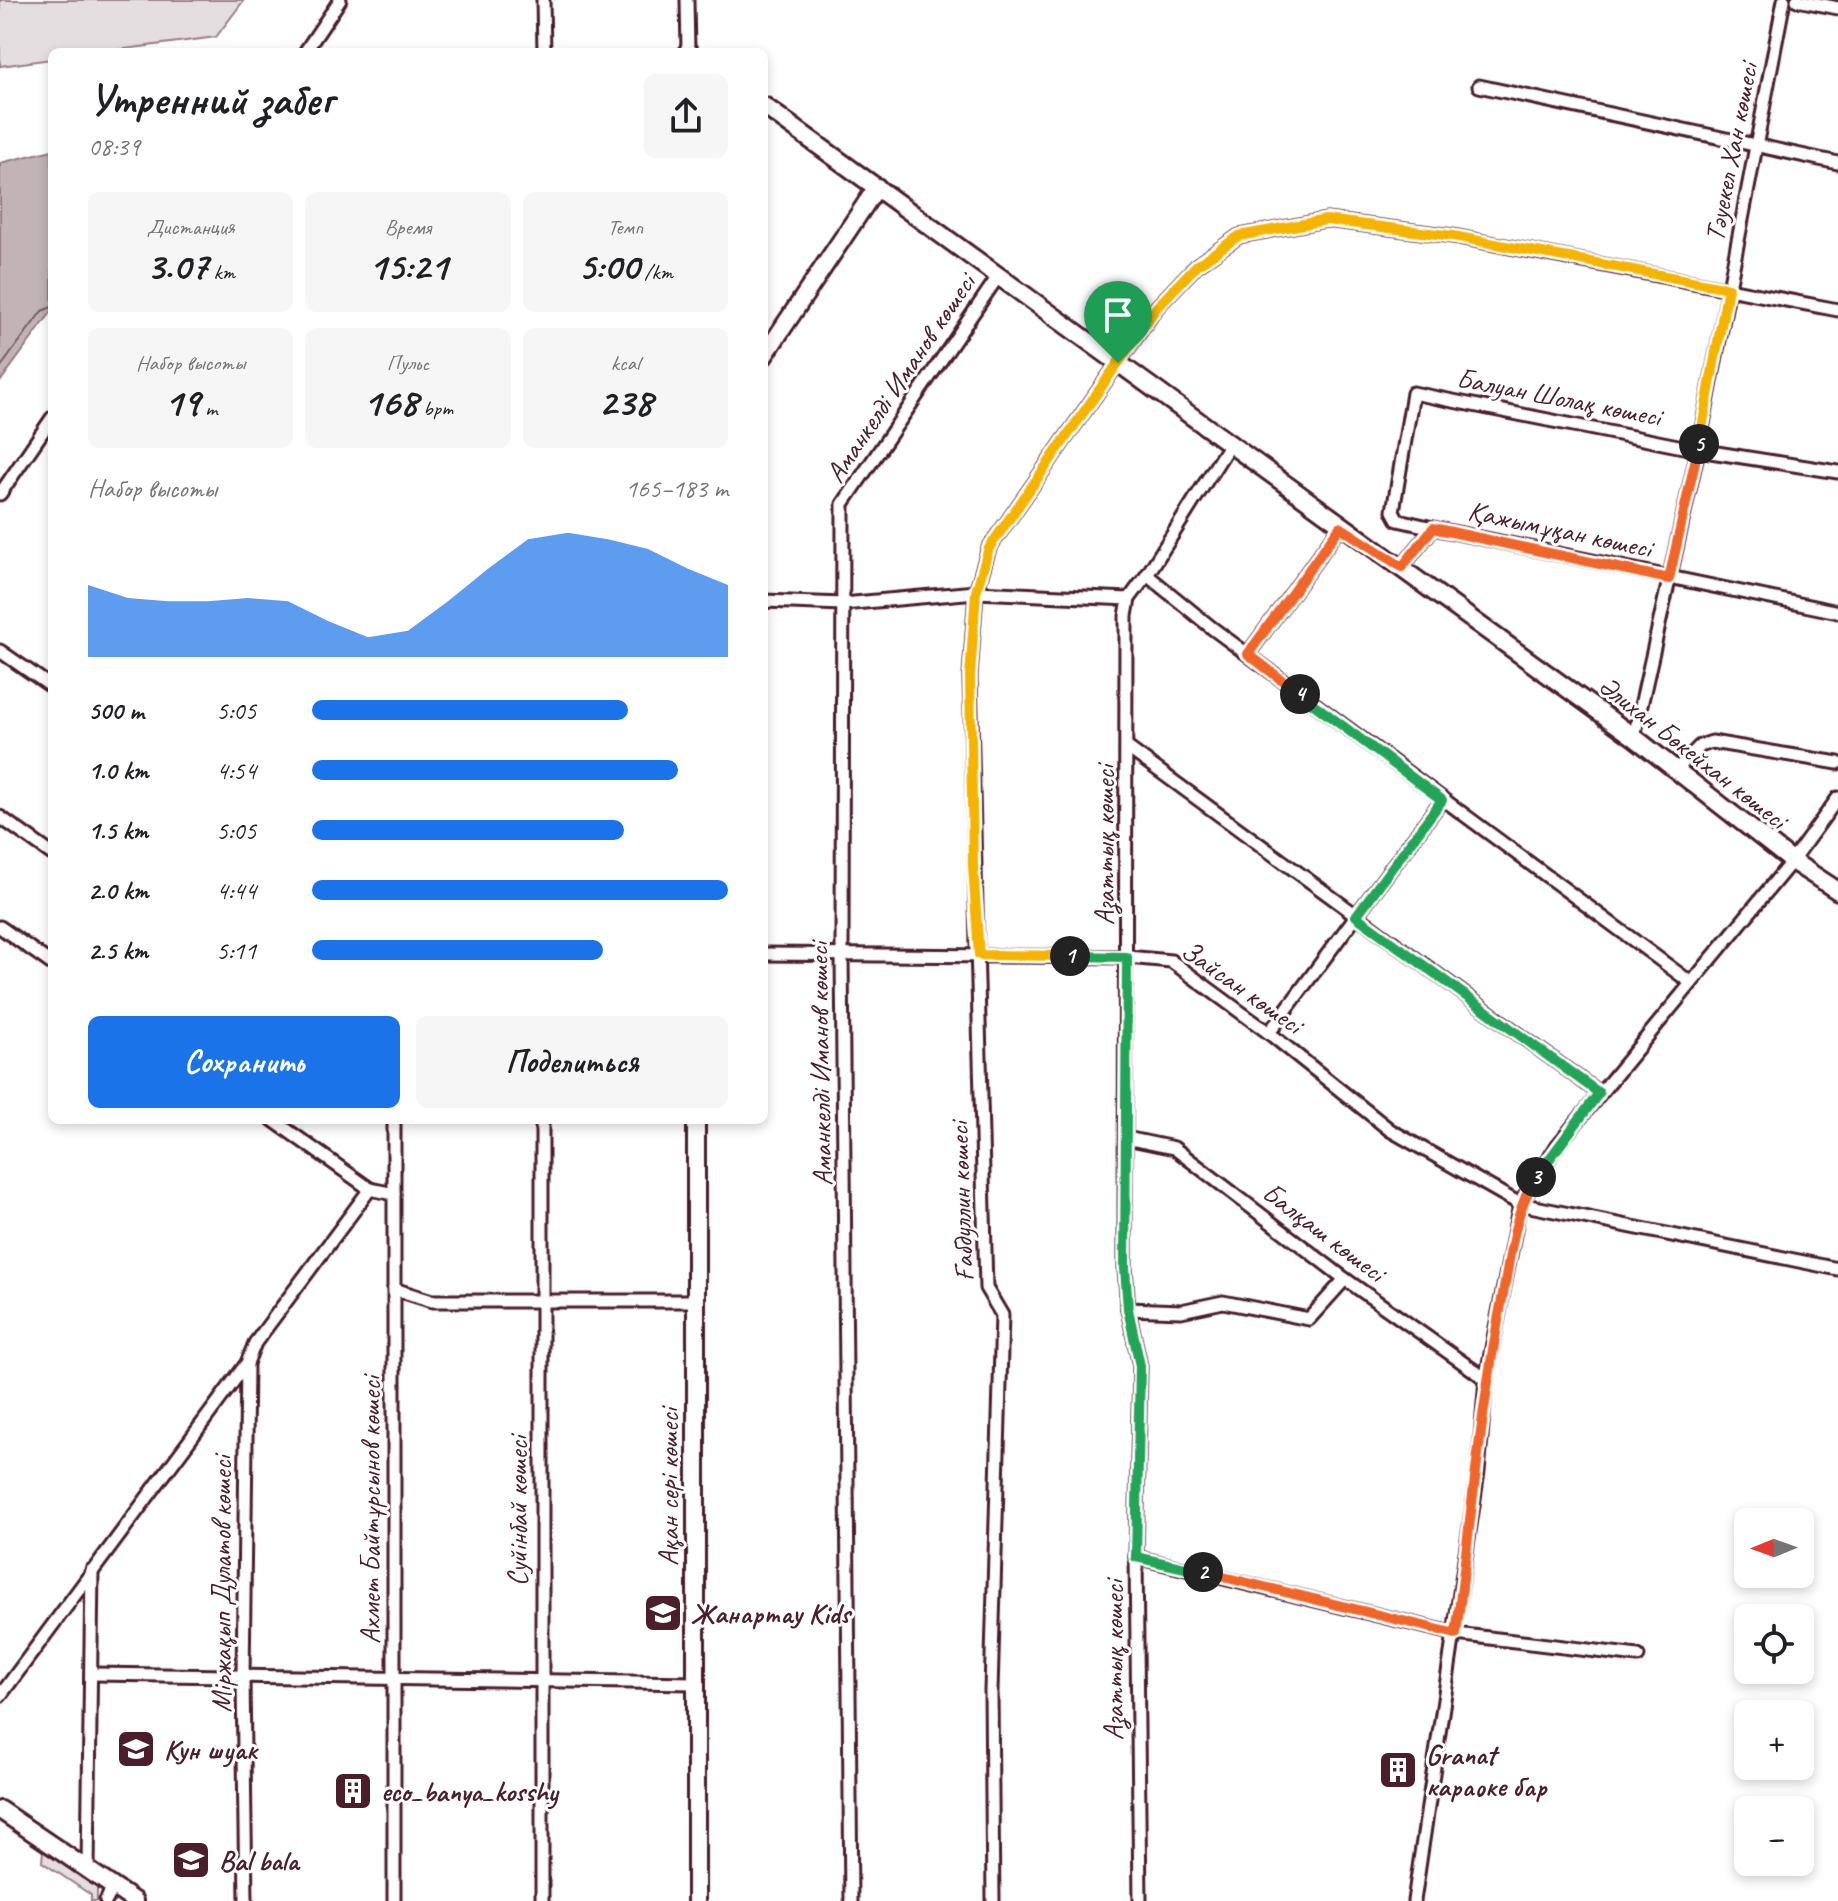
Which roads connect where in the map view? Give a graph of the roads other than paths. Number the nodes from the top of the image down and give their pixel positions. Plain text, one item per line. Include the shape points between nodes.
1 (340, 0) edge
2 (543, 0) edge
3 (687, 0) edge
4 (1784, 0) edge
5 (1797, 0) edge
6 (1838, 8) edge
7 (308, 48) edge
8 (544, 48) edge
9 (688, 48) edge
10 (1479, 86) dead end
11 (768, 109) edge
12 (1758, 148) junction
13 (1838, 163) edge
14 (877, 187) junction
15 (999, 275) junction
16 (1728, 288) junction
17 (1838, 310) edge
18 (768, 350) edge
19 (1118, 363) junction
20 (48, 424) edge
21 (1231, 442) junction
22 (1698, 450) junction
23 (1838, 472) edge
24 (0, 494) edge
25 (1340, 527) junction
26 (1433, 528) junction
27 (1402, 567) junction
28 (1147, 575) junction
29 (1669, 579) junction
30 (976, 592) junction
31 (1129, 599) junction
32 (768, 601) edge
33 (843, 604) junction
34 (1838, 612) edge
35 (0, 651) edge
36 (1248, 654) junction
37 (48, 684) edge
38 (1634, 737) junction
39 (1128, 748) junction
40 (1838, 763) edge
41 (1676, 770) junction
42 (1838, 798) edge
43 (1442, 800) junction
44 (0, 817) edge
45 (48, 851) edge
46 (1792, 861) junction
47 (1838, 891) edge
48 (1356, 916) junction
49 (0, 927) edge
50 (768, 954) edge
51 (979, 955) junction
52 (842, 956) junction
53 (1127, 957) junction
54 (48, 961) edge
55 (1690, 982) junction
56 (1269, 1033) junction
57 (1599, 1093) junction
58 (279, 1124) edge
59 (394, 1124) edge
60 (542, 1124) edge
61 (696, 1124) edge
62 (1126, 1138) junction
63 (370, 1189) junction
64 (394, 1194) junction
65 (1520, 1204) junction
66 (1838, 1269) edge
67 (1345, 1279) junction
68 (394, 1289) junction
69 (540, 1301) junction
70 (695, 1301) junction
71 (1128, 1309) junction
72 (247, 1363) junction
73 (1486, 1379) junction
74 (1136, 1557) junction
75 (92, 1570) junction
76 (1456, 1634) junction
77 (1638, 1656) dead end
78 (93, 1674) junction
79 (394, 1676) junction
80 (243, 1677) junction
81 (541, 1683) junction
82 (695, 1683) junction
83 (0, 1696) edge
84 (0, 1810) edge
85 (88, 1869) junction
86 (109, 1894) edge
87 (134, 1901) edge
88 (246, 1901) edge
89 (394, 1901) edge
90 (542, 1901) edge
91 (696, 1901) edge
92 (851, 1901) edge
93 (993, 1901) edge
94 (1140, 1901) edge
95 (1414, 1901) edge

1 - 7 street
2 - 8 street
3 - 9 street
4 - 12 street, Тәуекел Хан көшесі
5 - 6 street
10 - 12 street
11 - 14 street
12 - 13 street
12 - 16 street, Тәуекел Хан көшесі
14 - 15 street
14 - 18 street
15 - 19 street
15 - 33 street, Аманкелді Иманов көшесі via 843,504
16 - 17 street, Ғабдуллин көшесі
16 - 19 street, Ғабдуллин көшесі via 1453,236 1326,220 1239,236 1197,265 1157,307
16 - 22 street, Тәуекел Хан көшесі
19 - 21 street
19 - 30 street, Ғабдуллин көшесі via 989,548
20 - 24 street
21 - 25 street
21 - 28 street
22 - 23 street, Балуан Шолақ көшесі
22 - 26 street, Балуан Шолақ көшесі via 1413,393 1393,511 1398,520
22 - 29 street, Тәуекел Хан көшесі
25 - 27 street
25 - 36 street
26 - 27 street, Қажымұқан көшесі
26 - 29 street, Қажымұқан көшесі
27 - 38 street, Әлихан Бөкейхан көшесі
28 - 31 street
28 - 36 street
29 - 34 street, Қажымұқан көшесі
29 - 38 street, Тәуекел Хан көшесі
30 - 31 street
30 - 33 street
30 - 51 street, Ғабдуллин көшесі via 970,676
31 - 39 street, Азаттық көшесі
32 - 33 street
33 - 52 street, Аманкелді Иманов көшесі
35 - 37 street
36 - 43 street
38 - 41 street, Әлихан Бөкейхан көшесі
39 - 48 street
39 - 53 street, Азаттық көшесі
40 - 41 street via 1712,742 1700,746
41 - 46 street, Әлихан Бөкейхан көшесі
42 - 46 street
43 - 48 street
43 - 55 street
44 - 45 street
46 - 47 street
46 - 55 street, Әлихан Бөкейхан көшесі
48 - 56 street
48 - 57 street
49 - 54 street
50 - 52 street, Зайсан көшесі
51 - 52 street, Зайсан көшесі
51 - 53 street, Зайсан көшесі
51 - 93 street, Ғабдуллин көшесі via 986,1288 1002,1315 991,1691
52 - 92 street, Аманкелді Иманов көшесі
53 - 56 street, Зайсан көшесі via 1171,961
53 - 62 street, Азаттық көшесі
55 - 57 street, Әлихан Бөкейхан көшесі
56 - 65 street, Зайсан көшесі via 1390,1130
57 - 65 street, Әлихан Бөкейхан көшесі
58 - 63 street
59 - 64 street, Ахмет Байтұрсынов көшесі
60 - 69 street, Суйінбай көшесі
61 - 70 street, Ақан сері көшесі
62 - 67 street, Балқаш көшесі via 1174,1148
62 - 71 street, Азаттық көшесі
63 - 64 street
63 - 72 street via 255,1343
64 - 68 street, Ахмет Байтұрсынов көшесі
65 - 66 street, Зайсан көшесі
65 - 73 street
67 - 71 street via 1309,1319 1223,1302 1181,1311
67 - 73 street, Балқаш көшесі
68 - 69 street via 432,1301
68 - 79 street, Ахмет Байтұрсынов көшесі
69 - 70 street
69 - 81 street, Суйінбай көшесі
70 - 82 street, Ақан сері көшесі
71 - 74 street, Азаттық көшесі via 1140,1366
72 - 75 street
72 - 80 street, Міржақып Дулатов көшесі
73 - 76 street
74 - 76 street
74 - 94 street, Азаттық көшесі
75 - 78 street
75 - 83 street
76 - 77 street
76 - 95 street
78 - 80 street
78 - 85 street
79 - 80 street
79 - 81 street
79 - 89 street, Ахмет Байтұрсынов көшесі
80 - 88 street, Міржақып Дулатов көшесі
81 - 82 street
81 - 90 street, Суйінбай көшесі
82 - 91 street, Ақан сері көшесі
84 - 85 street
85 - 86 street
86 - 87 street

